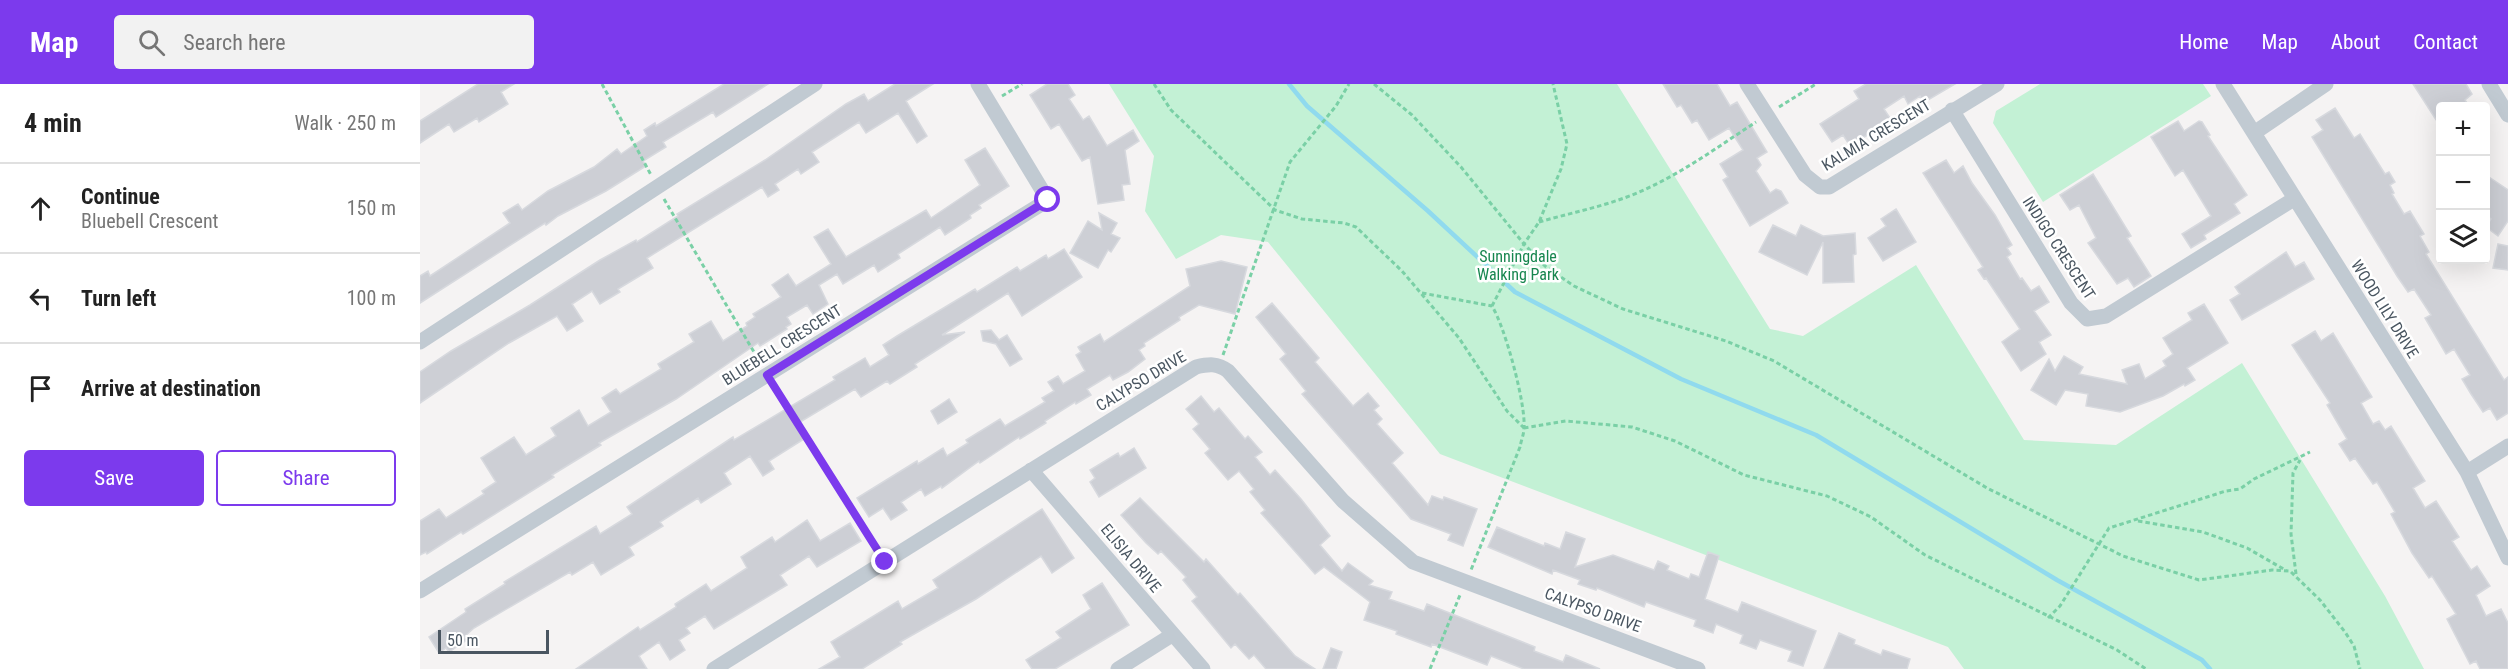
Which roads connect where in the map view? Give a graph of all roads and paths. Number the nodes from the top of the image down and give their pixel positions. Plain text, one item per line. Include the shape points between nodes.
1 (602, 84) edge
2 (815, 84) edge
3 (978, 84) edge
4 (1022, 84) edge
5 (1154, 84) edge
6 (1349, 84) edge
7 (1374, 84) edge
8 (1552, 84) edge
9 (1747, 84) edge
10 (1816, 84) edge
11 (1997, 84) edge
12 (2223, 84) edge
13 (2326, 84) edge
14 (2489, 84) edge
15 (990, 103) junction
16 (1952, 111) junction
17 (1767, 115) junction
18 (2508, 115) edge
19 (2254, 133) junction
20 (657, 187) junction
21 (2294, 199) junction
22 (1275, 210) junction
23 (1539, 222) junction
24 (1524, 244) junction
25 (1420, 292) junction
26 (1492, 306) junction
27 (420, 342) edge
28 (1220, 365) junction
29 (767, 375) junction
30 (1524, 428) junction
31 (2508, 446) edge
32 (2310, 452) dead end
33 (2301, 459) junction
34 (1032, 470) junction
35 (2467, 472) junction
36 (2137, 520) junction
37 (2099, 543) junction
38 (2508, 558) edge
39 (885, 562) junction
40 (2288, 571) junction
41 (2296, 576) junction
42 (1466, 582) junction
43 (420, 591) edge
44 (2048, 618) junction
45 (1172, 635) junction
46 (714, 669) edge
47 (1118, 669) edge
48 (1203, 669) edge
49 (1430, 669) edge
50 (1698, 669) edge
51 (2146, 669) edge
52 (2360, 669) edge

1 - 20 path
2 - 20 street
3 - 15 street, BLUEBELL CRESCENT
4 - 15 path
5 - 22 path via 1171,110
6 - 22 path via 1287,169
7 - 24 path via 1412,115 1453,158
8 - 23 path via 1567,144
9 - 17 street, KALMIA CRESCENT
10 - 17 path
11 - 16 street, KALMIA CRESCENT
12 - 19 street, WOOD LILY DRIVE
13 - 19 street
14 - 18 street
15 - 29 street, BLUEBELL CRESCENT via 1048,200
16 - 17 street, KALMIA CRESCENT via 1829,187 1820,187 1805,175
16 - 21 street, INDIGO CRESCENT via 2071,303 2087,319 2106,316
17 - 23 path via 1647,188
19 - 21 street, WOOD LILY DRIVE
20 - 27 street
20 - 29 path
21 - 35 street, WOOD LILY DRIVE
22 - 25 path via 1302,219 1356,227
22 - 28 path
23 - 24 path
24 - 26 path
24 - 37 path via 1545,266 1574,286 1623,309 1726,341 1774,361 1987,488
25 - 26 path
25 - 30 path via 1459,338 1506,411
26 - 30 path via 1506,336
28 - 34 street, CALYPSO DRIVE via 1196,367
28 - 42 street, CALYPSO DRIVE via 1343,501 1413,562
29 - 39 path
29 - 43 street, BLUEBELL CRESCENT
30 - 42 path
30 - 44 path via 1566,421 1632,427 1675,441 1744,475 1827,496 1871,517 1925,555
31 - 35 street
32 - 33 path
33 - 36 path via 2240,489
33 - 41 path via 2293,473 2291,534
34 - 39 street, CALYPSO DRIVE
34 - 45 street, ELISIA DRIVE
35 - 38 street, WOOD LILY DRIVE
36 - 37 path via 2109,528
36 - 40 path via 2203,532 2247,548
37 - 40 path via 2123,556 2199,580
37 - 44 path via 2060,606
39 - 46 street, CALYPSO DRIVE
40 - 41 path
41 - 52 path via 2345,632 2354,646
42 - 49 path
42 - 50 street, CALYPSO DRIVE
44 - 51 path
45 - 47 street
45 - 48 street, ELISIA DRIVE

